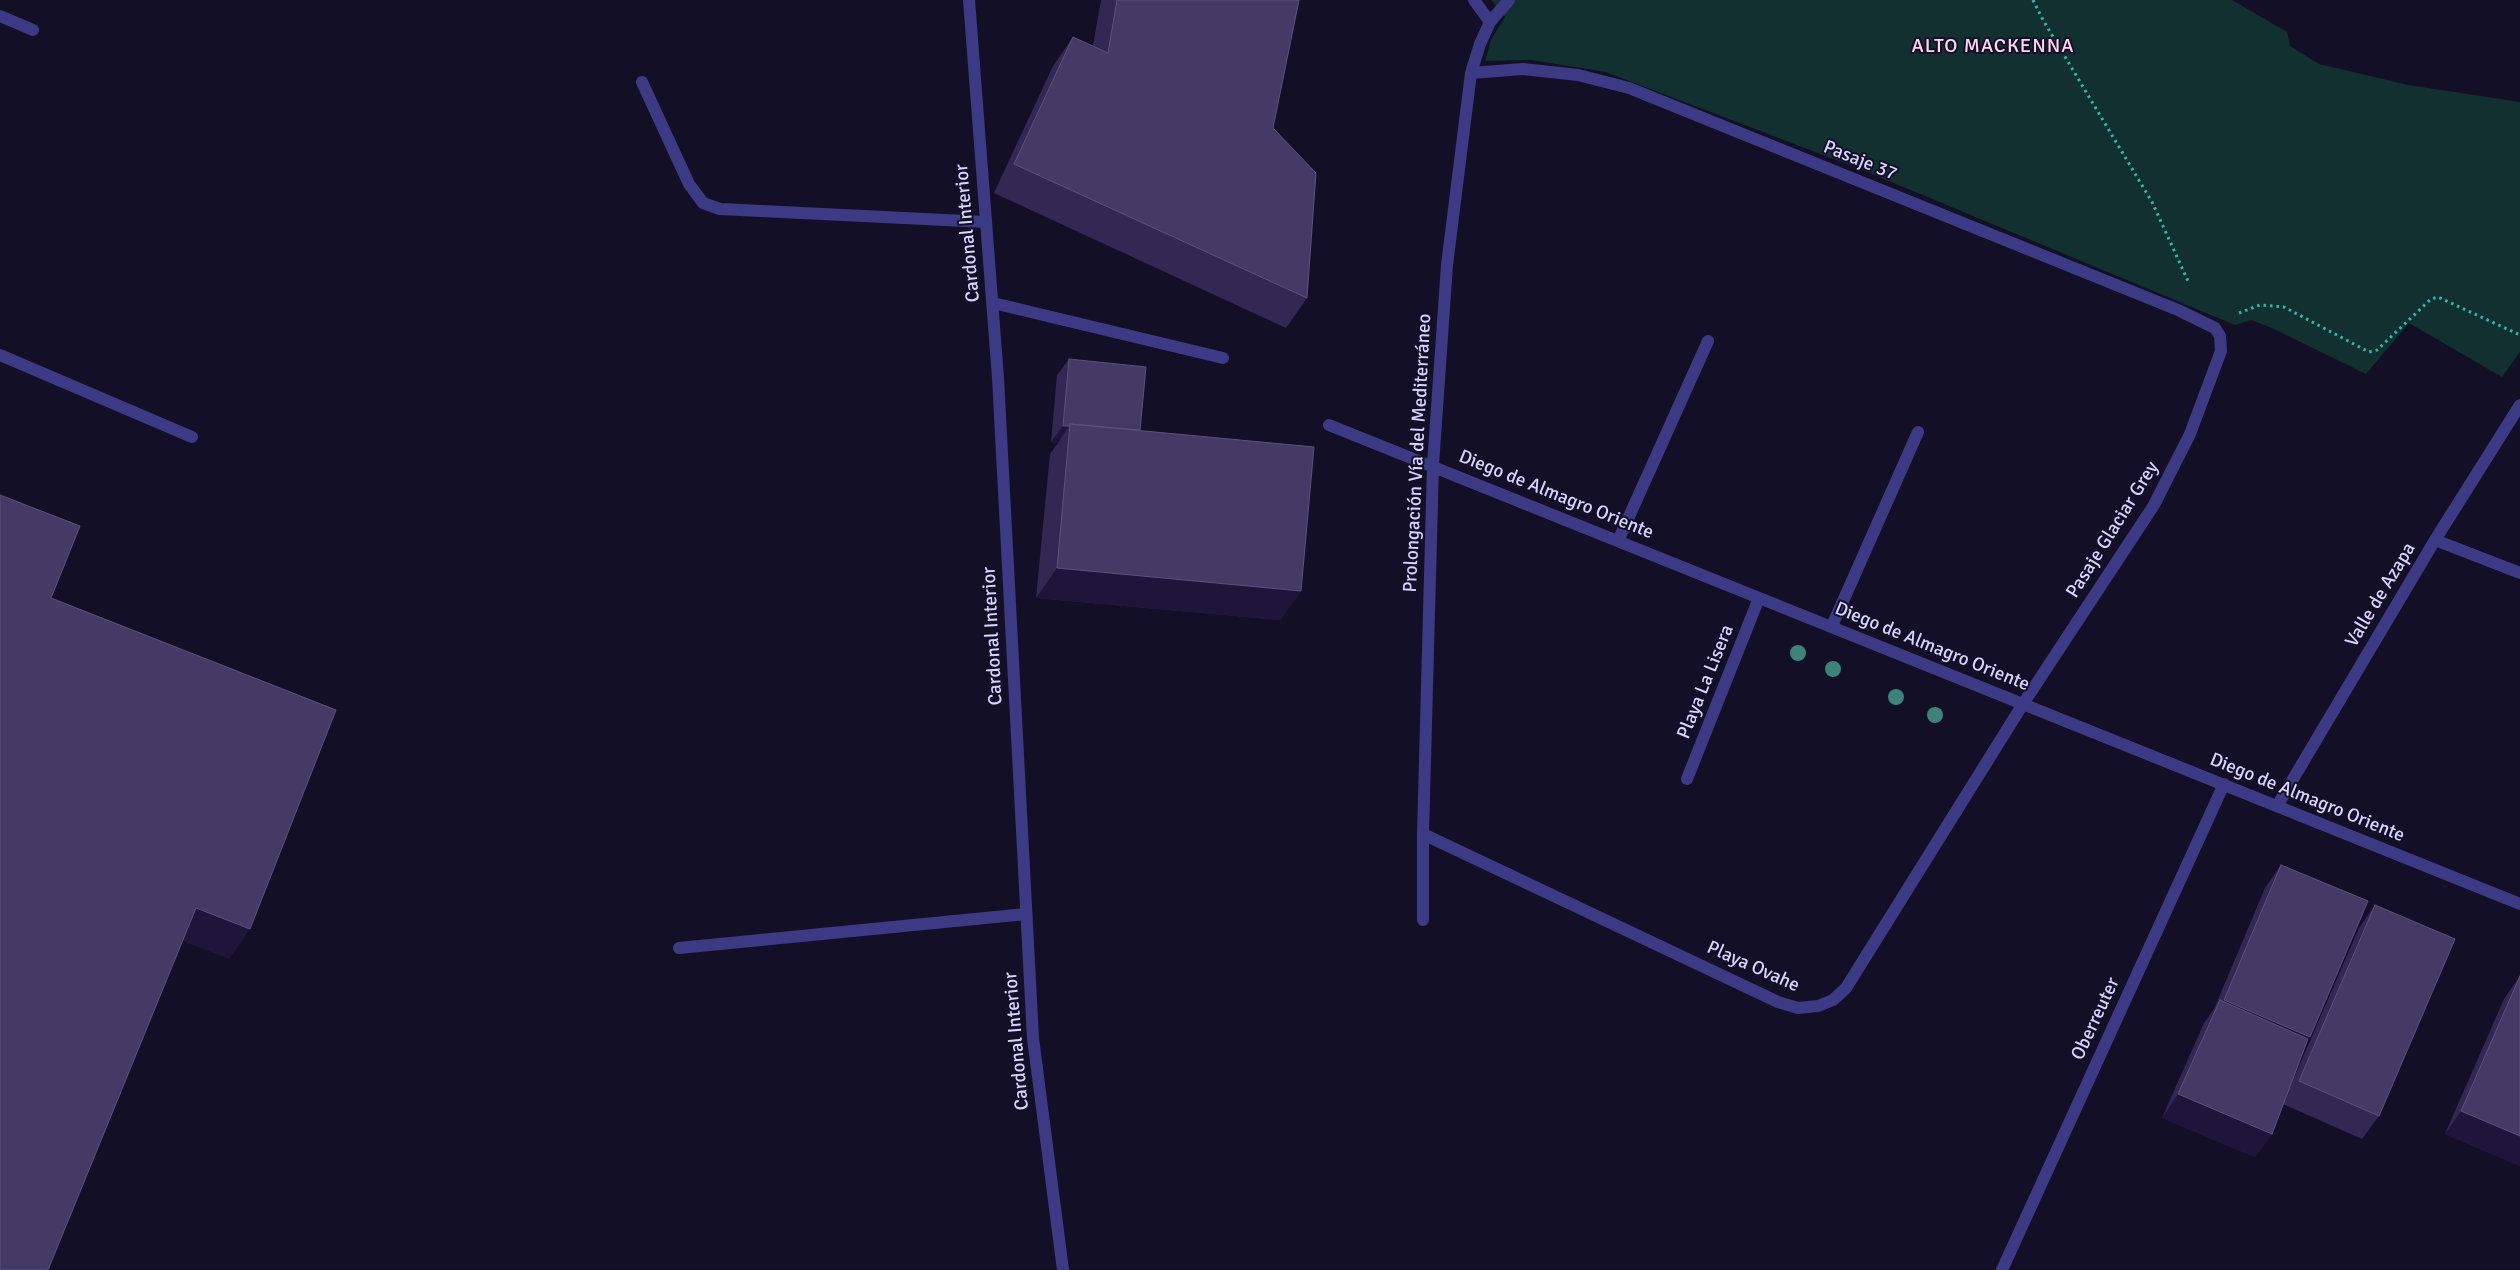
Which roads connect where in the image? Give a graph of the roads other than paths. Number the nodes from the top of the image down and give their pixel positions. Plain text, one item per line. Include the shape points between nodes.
1 (969, 0) edge
2 (1474, 0) edge
3 (1509, 0) edge
4 (0, 16) edge
5 (1490, 22) junction
6 (34, 30) dead end
7 (1471, 73) junction
8 (642, 82) dead end
9 (986, 222) junction
10 (993, 303) junction
11 (2220, 336) joint
12 (1708, 341) dead end
13 (0, 355) edge
14 (1223, 358) dead end
15 (2520, 404) edge
16 (1329, 425) dead end
17 (1918, 432) dead end
18 (192, 437) dead end
19 (1433, 465) junction
20 (2435, 540) junction
21 (1618, 541) junction
22 (2520, 573) edge
23 (1759, 598) junction
24 (1832, 626) junction
25 (2023, 704) junction
26 (1687, 779) dead end
27 (2224, 784) junction
28 (2277, 806) junction
29 (1423, 834) junction
30 (2520, 904) edge
31 (1026, 914) junction
32 (1423, 920) dead end
33 (679, 948) dead end
34 (1063, 1270) edge
35 (2002, 1270) edge

1 - 9 street, Cardonal Interior
2 - 5 street
3 - 5 street, Prolongación Vía del Mediterráneo
4 - 6 street
5 - 7 street, Prolongación Vía del Mediterráneo
7 - 11 street, Pasaje 37 via 1523,69 1578,75 1629,88 2178,310 2215,328
7 - 19 street, Prolongación Vía del Mediterráneo via 1447,265
8 - 9 street via 689,184 703,202 712,206 720,209
9 - 10 street, Cardonal Interior
10 - 14 street
10 - 31 street, Cardonal Interior
11 - 25 street, Pasaje Glaciar Grey via 2221,351 2190,434 2154,505
12 - 21 street
13 - 18 street
15 - 20 street, Valle de Azapa
16 - 19 street, Diego de Almagro Oriente
17 - 24 street
19 - 21 street, Diego de Almagro Oriente
19 - 29 street, Prolongación Vía del Mediterráneo
20 - 22 street
20 - 28 street, Valle de Azapa
21 - 23 street, Diego de Almagro Oriente
23 - 24 street, Diego de Almagro Oriente
23 - 26 street, Playa La Lisera
24 - 25 street, Diego de Almagro Oriente
25 - 27 street, Diego de Almagro Oriente
25 - 29 street, Playa Ovahe via 1846,988 1832,1000 1818,1006 1798,1008 1778,1002
27 - 28 street, Diego de Almagro Oriente
27 - 35 street, Oberreuter
28 - 30 street, Diego de Almagro Oriente
29 - 32 street, Prolongación Vía del Mediterráneo
31 - 33 street
31 - 34 street, Cardonal Interior via 1033,1038

